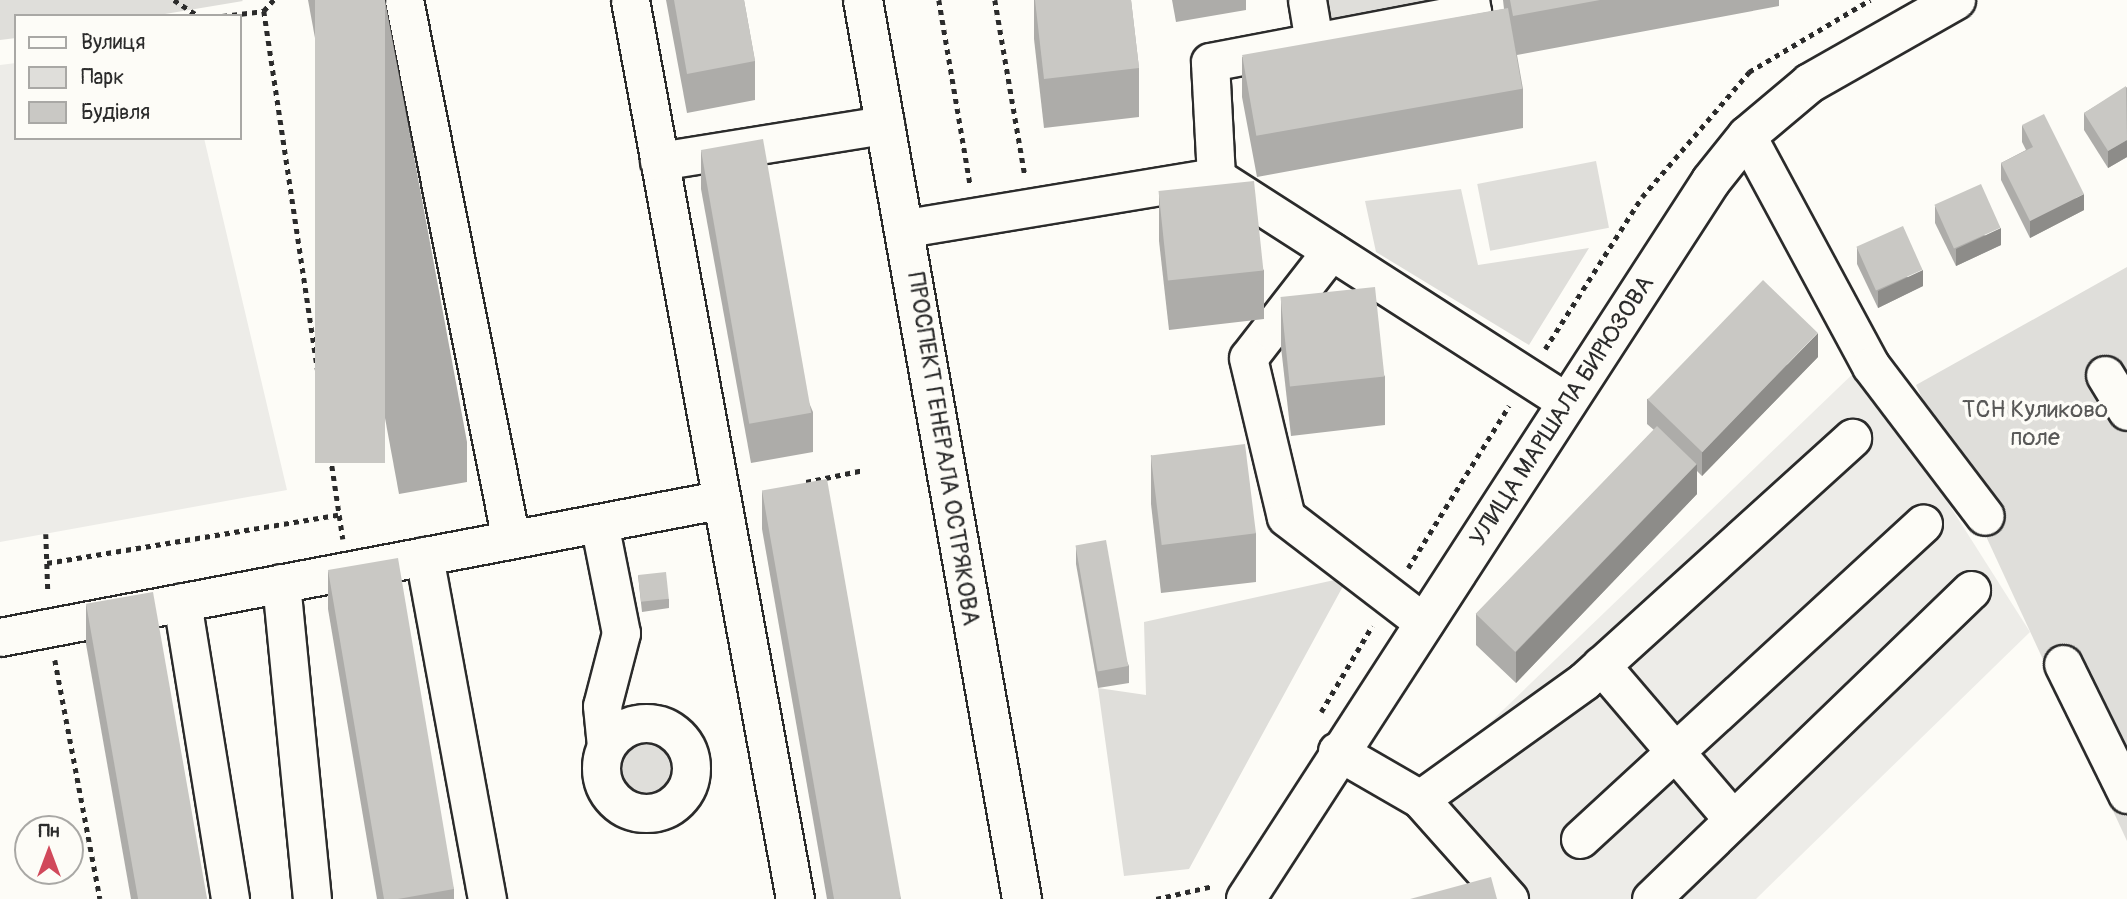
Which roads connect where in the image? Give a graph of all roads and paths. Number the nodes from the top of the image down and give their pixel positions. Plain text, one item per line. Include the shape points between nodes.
1 (174, 0) edge
2 (274, 0) edge
3 (404, 0) edge
4 (630, 0) edge
5 (863, 0) edge
6 (939, 0) edge
7 (995, 0) edge
8 (1307, 0) edge
9 (1470, 0) edge
10 (1870, 0) edge
11 (1956, 0) edge
12 (264, 11) junction
13 (196, 14) edge
14 (239, 14) edge
15 (1314, 42) junction
16 (885, 125) junction
17 (1747, 136) junction
18 (659, 161) junction
19 (1216, 177) junction
20 (1030, 206) junction
21 (974, 215) junction
22 (907, 228) junction
23 (1331, 251) junction
24 (2105, 375) dead end
25 (1527, 377) junction
26 (1567, 402) junction
27 (2127, 411) edge
28 (1852, 438) dead end
29 (864, 470) dead end
30 (799, 484) edge
31 (719, 500) junction
32 (338, 515) junction
33 (1984, 516) dead end
34 (599, 523) junction
35 (1923, 524) dead end
36 (46, 534) dead end
37 (511, 540) junction
38 (424, 556) junction
39 (47, 563) junction
40 (350, 570) junction
41 (281, 583) junction
42 (1971, 590) dead end
43 (1389, 598) junction
44 (182, 602) junction
45 (1424, 623) junction
46 (49, 627) junction
47 (0, 636) edge
48 (2063, 664) dead end
49 (1601, 665) junction
50 (1318, 717) dead end
51 (606, 746) dead end
52 (1337, 751) junction
53 (1678, 755) junction
54 (2127, 794) edge
55 (1420, 799) junction
56 (1730, 816) junction
57 (1580, 839) dead end
58 (1233, 887) edge
59 (100, 899) edge
60 (230, 899) edge
61 (312, 899) edge
62 (487, 899) edge
63 (794, 899) edge
64 (1022, 899) edge
65 (1156, 899) edge
66 (1509, 899) edge
67 (1651, 899) edge

1 - 13 path
2 - 12 path
3 - 37 lane
4 - 18 lane
5 - 16 main road, ПРОСПЕКТ ГЕНЕРАЛА ОСТРЯКОВА
6 - 21 path
7 - 20 path
8 - 15 lane
9 - 15 lane via 1472,12
10 - 25 path via 1749,72 1642,197
11 - 17 main road, УЛИЦА МАРШАЛА БИРЮЗОВА via 1810,83
12 - 14 path
12 - 32 path
15 - 19 lane via 1210,62
16 - 18 lane
16 - 22 main road, ПРОСПЕКТ ГЕНЕРАЛА ОСТРЯКОВА
17 - 26 main road, УЛИЦА МАРШАЛА БИРЮЗОВА
17 - 33 lane via 1871,366
18 - 31 lane
19 - 20 lane
19 - 23 lane
20 - 21 lane
21 - 22 lane
22 - 64 main road, ПРОСПЕКТ ГЕНЕРАЛА ОСТРЯКОВА
23 - 25 lane
23 - 43 lane via 1248,358 1286,517
24 - 27 lane
25 - 26 lane
25 - 43 path
26 - 45 main road, УЛИЦА МАРШАЛА БИРЮЗОВА
28 - 49 lane
29 - 30 path
31 - 34 lane
31 - 63 lane
32 - 39 path
32 - 40 path
34 - 37 lane
34 - 51 lane via 621,633 602,706
35 - 53 lane
36 - 39 path
37 - 38 lane
38 - 40 lane
38 - 62 lane
39 - 46 path
40 - 41 lane
41 - 44 lane
41 - 61 lane
42 - 56 lane
43 - 45 lane
43 - 50 path
44 - 46 lane
44 - 60 lane
45 - 52 main road, УЛИЦА МАРШАЛА БИРЮЗОВА
46 - 47 lane
46 - 59 path
48 - 54 lane
49 - 53 lane
49 - 55 lane
52 - 55 lane
52 - 58 main road, УЛИЦА МАРШАЛА БИРЮЗОВА
53 - 56 lane
53 - 57 lane
55 - 66 lane
56 - 67 lane
58 - 65 path via 1214,886

